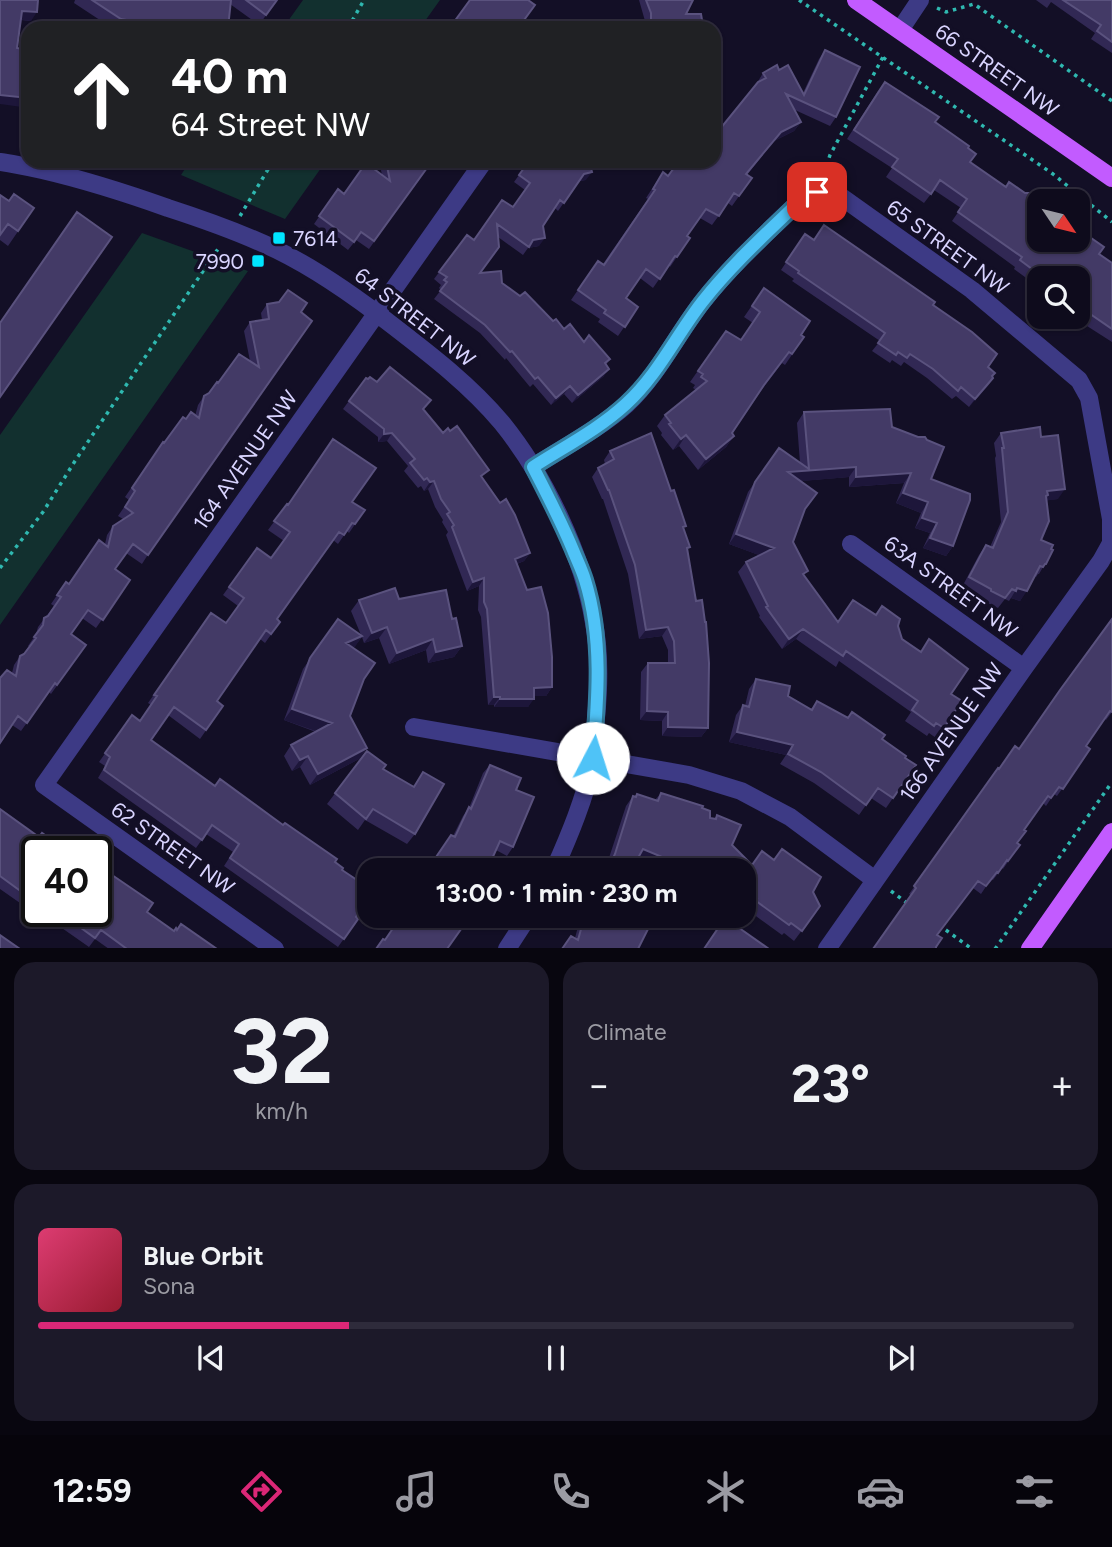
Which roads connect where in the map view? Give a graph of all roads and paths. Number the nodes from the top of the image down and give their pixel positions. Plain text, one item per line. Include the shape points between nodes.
1 (364, 0) edge
2 (799, 0) edge
3 (856, 0) edge
4 (927, 3) edge
5 (352, 21) edge
6 (900, 30) junction
7 (883, 57) junction
8 (1112, 101) edge
9 (0, 162) edge
10 (21, 166) edge
11 (30, 168) edge
12 (269, 168) edge
13 (479, 168) edge
14 (1112, 178) edge
15 (817, 192) junction
16 (1112, 222) edge
17 (231, 229) junction
18 (376, 313) junction
19 (533, 467) junction
20 (1111, 543) edge
21 (851, 544) dead end
22 (0, 568) edge
23 (1024, 667) junction
24 (414, 727) dead end
25 (593, 758) junction
26 (1112, 782) edge
27 (44, 785) joint
28 (1112, 832) edge
29 (559, 858) edge
30 (875, 880) junction
31 (907, 903) edge
32 (940, 926) edge
33 (520, 928) edge
34 (275, 948) edge
35 (507, 948) edge
36 (827, 948) edge
37 (972, 948) edge
38 (995, 948) edge
39 (1030, 948) edge

1 - 5 path
2 - 7 path
3 - 6 main road, 66 STREET NW
4 - 6 street
4 - 8 path via 946,12 974,4
6 - 14 main road, 66 STREET NW
7 - 15 path via 830,155
7 - 16 path via 1053,174
9 - 10 street, 64 STREET NW
11 - 17 street, 64 STREET NW via 100,184
12 - 17 path
13 - 18 street, 164 AVENUE NW
15 - 19 street via 804,197 726,274 628,402
15 - 20 street, 65 STREET NW via 830,190 843,198 961,282 1079,380 1089,398 1111,519
17 - 18 street, 64 STREET NW via 315,271
17 - 22 path via 43,512
18 - 19 street, 64 STREET NW via 467,386
18 - 27 street, 164 AVENUE NW
19 - 25 street, 64 STREET NW via 585,579 595,624 598,662
20 - 23 street, 166 AVENUE NW
21 - 23 street, 63A STREET NW
23 - 30 street, 166 AVENUE NW
24 - 25 street
25 - 29 street, 64 STREET NW
25 - 30 street via 689,775 741,791 790,817
26 - 38 path
27 - 34 street, 62 STREET NW
28 - 39 main road
30 - 31 path
30 - 36 street, 166 AVENUE NW
32 - 37 path
33 - 35 street

